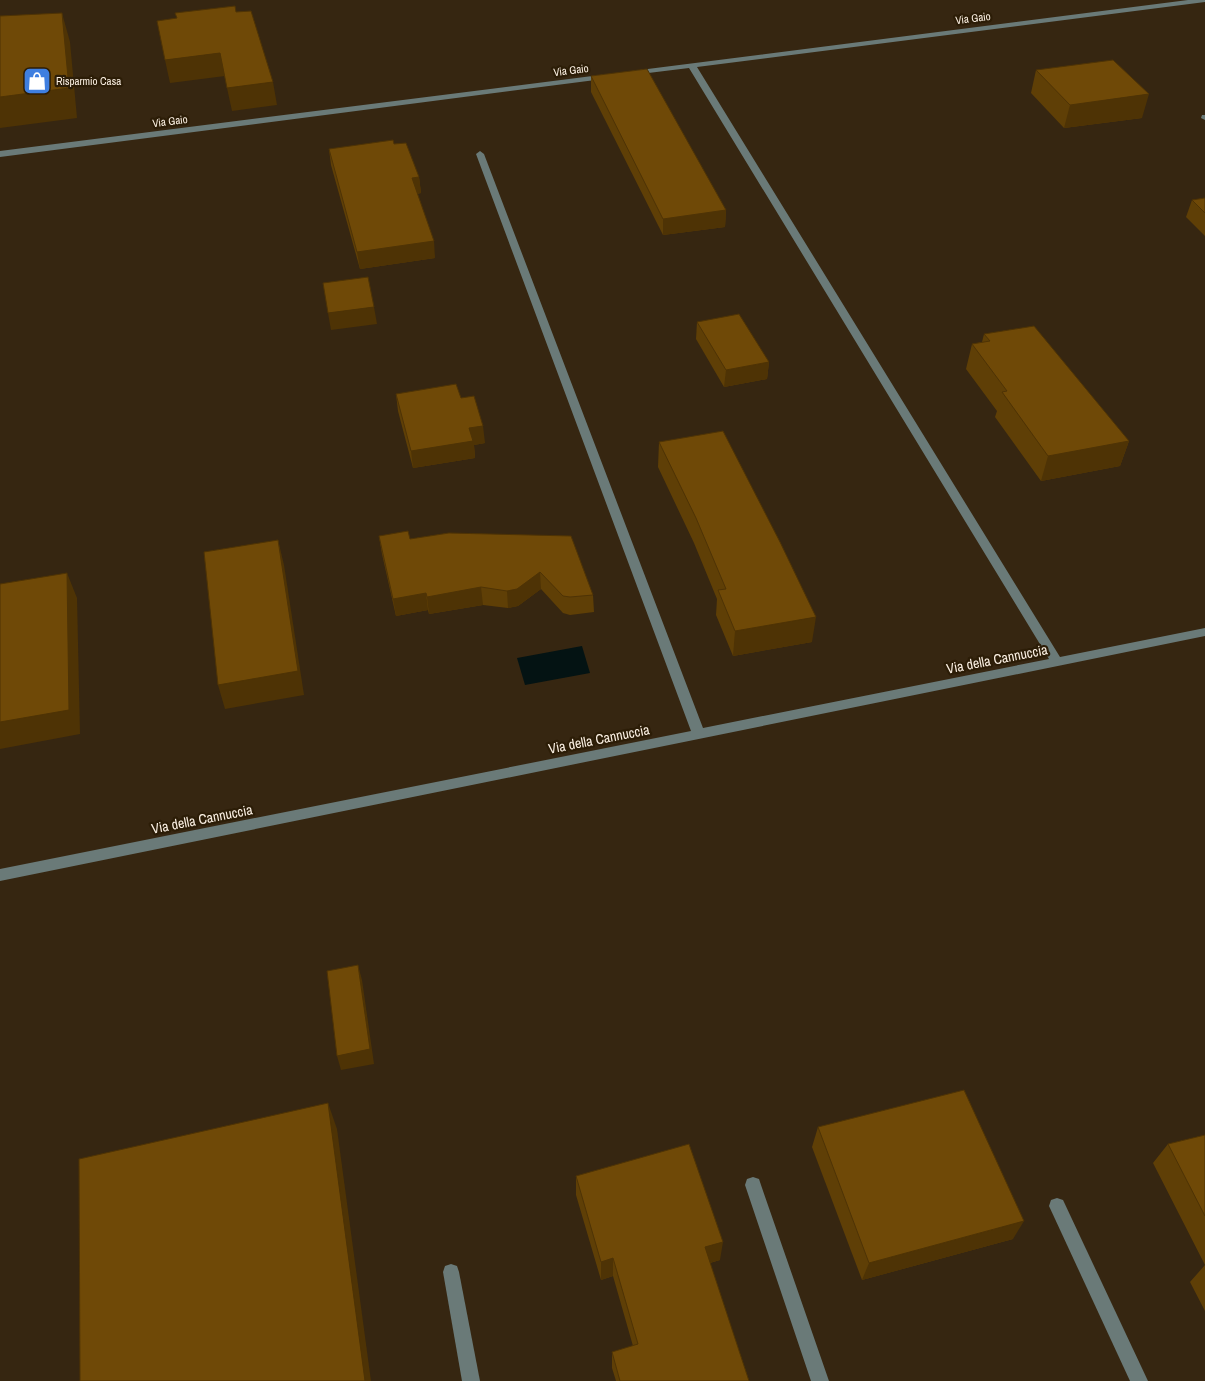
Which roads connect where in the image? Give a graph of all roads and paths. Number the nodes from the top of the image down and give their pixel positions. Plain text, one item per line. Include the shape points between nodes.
1 (1205, 0) edge
2 (692, 66) junction
3 (623, 74) edge
4 (613, 76) edge
5 (0, 154) edge
6 (480, 154) dead end
7 (1205, 632) edge
8 (1057, 662) junction
9 (699, 734) junction
10 (0, 875) edge
11 (752, 1186) dead end
12 (1057, 1206) dead end
13 (451, 1272) dead end
14 (471, 1381) edge
15 (820, 1381) edge
16 (1138, 1381) edge

1 - 2 street, Via Gaio
2 - 3 street, Via Gaio
2 - 8 street
4 - 5 street, Via Gaio
6 - 9 street
7 - 8 street, Via della Cannuccia
8 - 9 street, Via della Cannuccia
9 - 10 street, Via della Cannuccia
11 - 15 street
12 - 16 street
13 - 14 street

